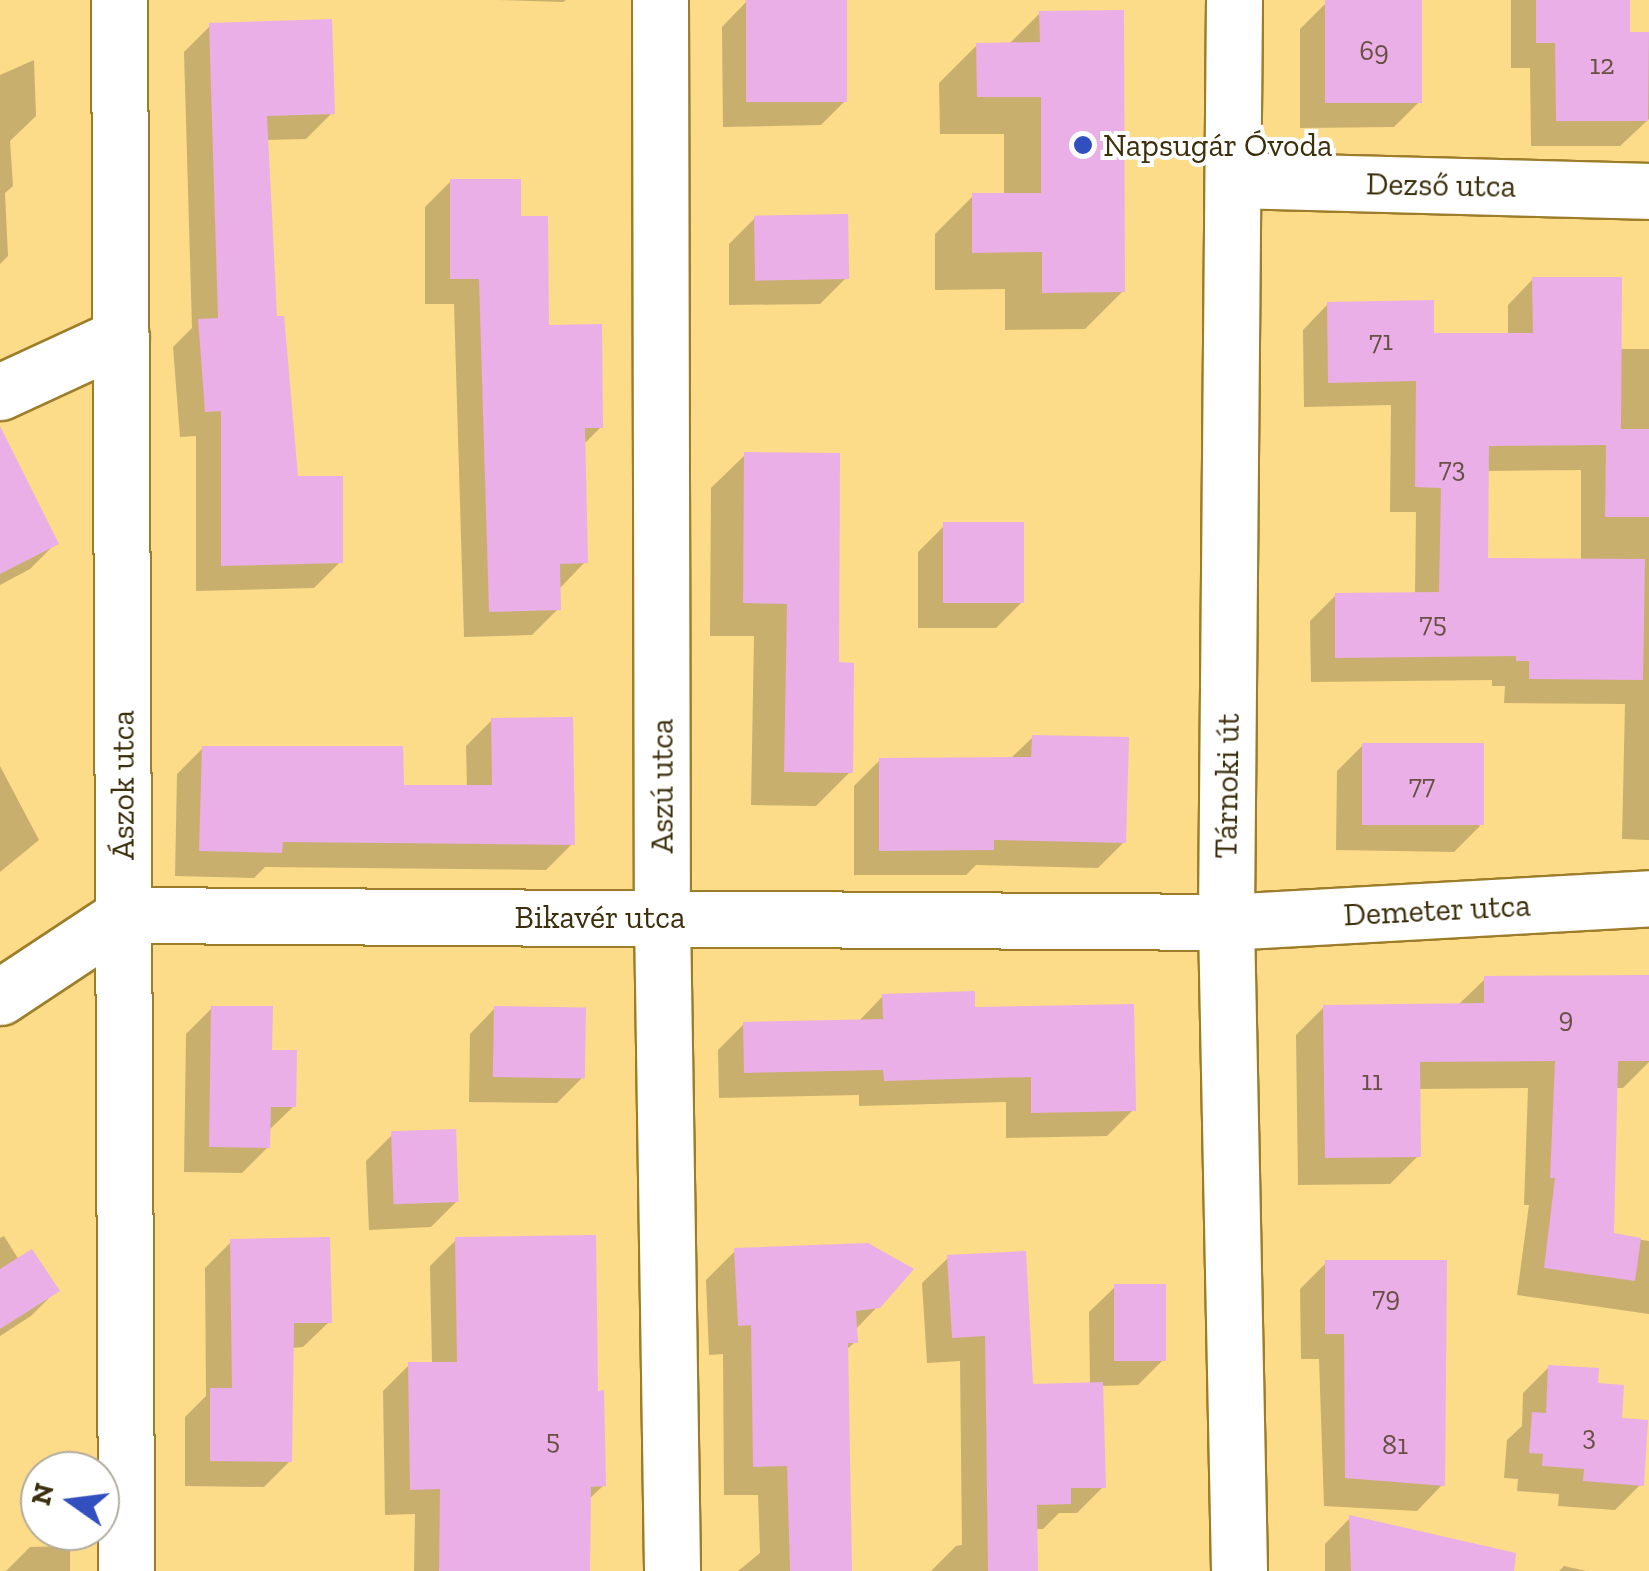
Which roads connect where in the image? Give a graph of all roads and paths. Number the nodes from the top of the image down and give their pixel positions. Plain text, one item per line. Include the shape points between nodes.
1 (119, 0) edge
2 (660, 0) edge
3 (1234, 0) edge
4 (1233, 180) junction
5 (1649, 191) edge
6 (121, 336) junction
7 (0, 392) edge
8 (1649, 898) edge
9 (124, 915) junction
10 (662, 917) junction
11 (1226, 922) junction
12 (0, 997) edge
13 (126, 1571) edge
14 (672, 1571) edge
15 (1239, 1571) edge

1 - 6 street, Ászok utca
2 - 10 street, Aszú utca
3 - 4 street, Tárnoki út
4 - 5 street, Dezső utca
4 - 11 street, Tárnoki út
6 - 7 street
6 - 9 street, Ászok utca
8 - 11 street, Demeter utca
9 - 10 street, Bikavér utca
9 - 12 street
9 - 13 street, Ászok utca
10 - 11 street, Bikavér utca
10 - 14 street, Aszú utca
11 - 15 street, Tárnoki út

